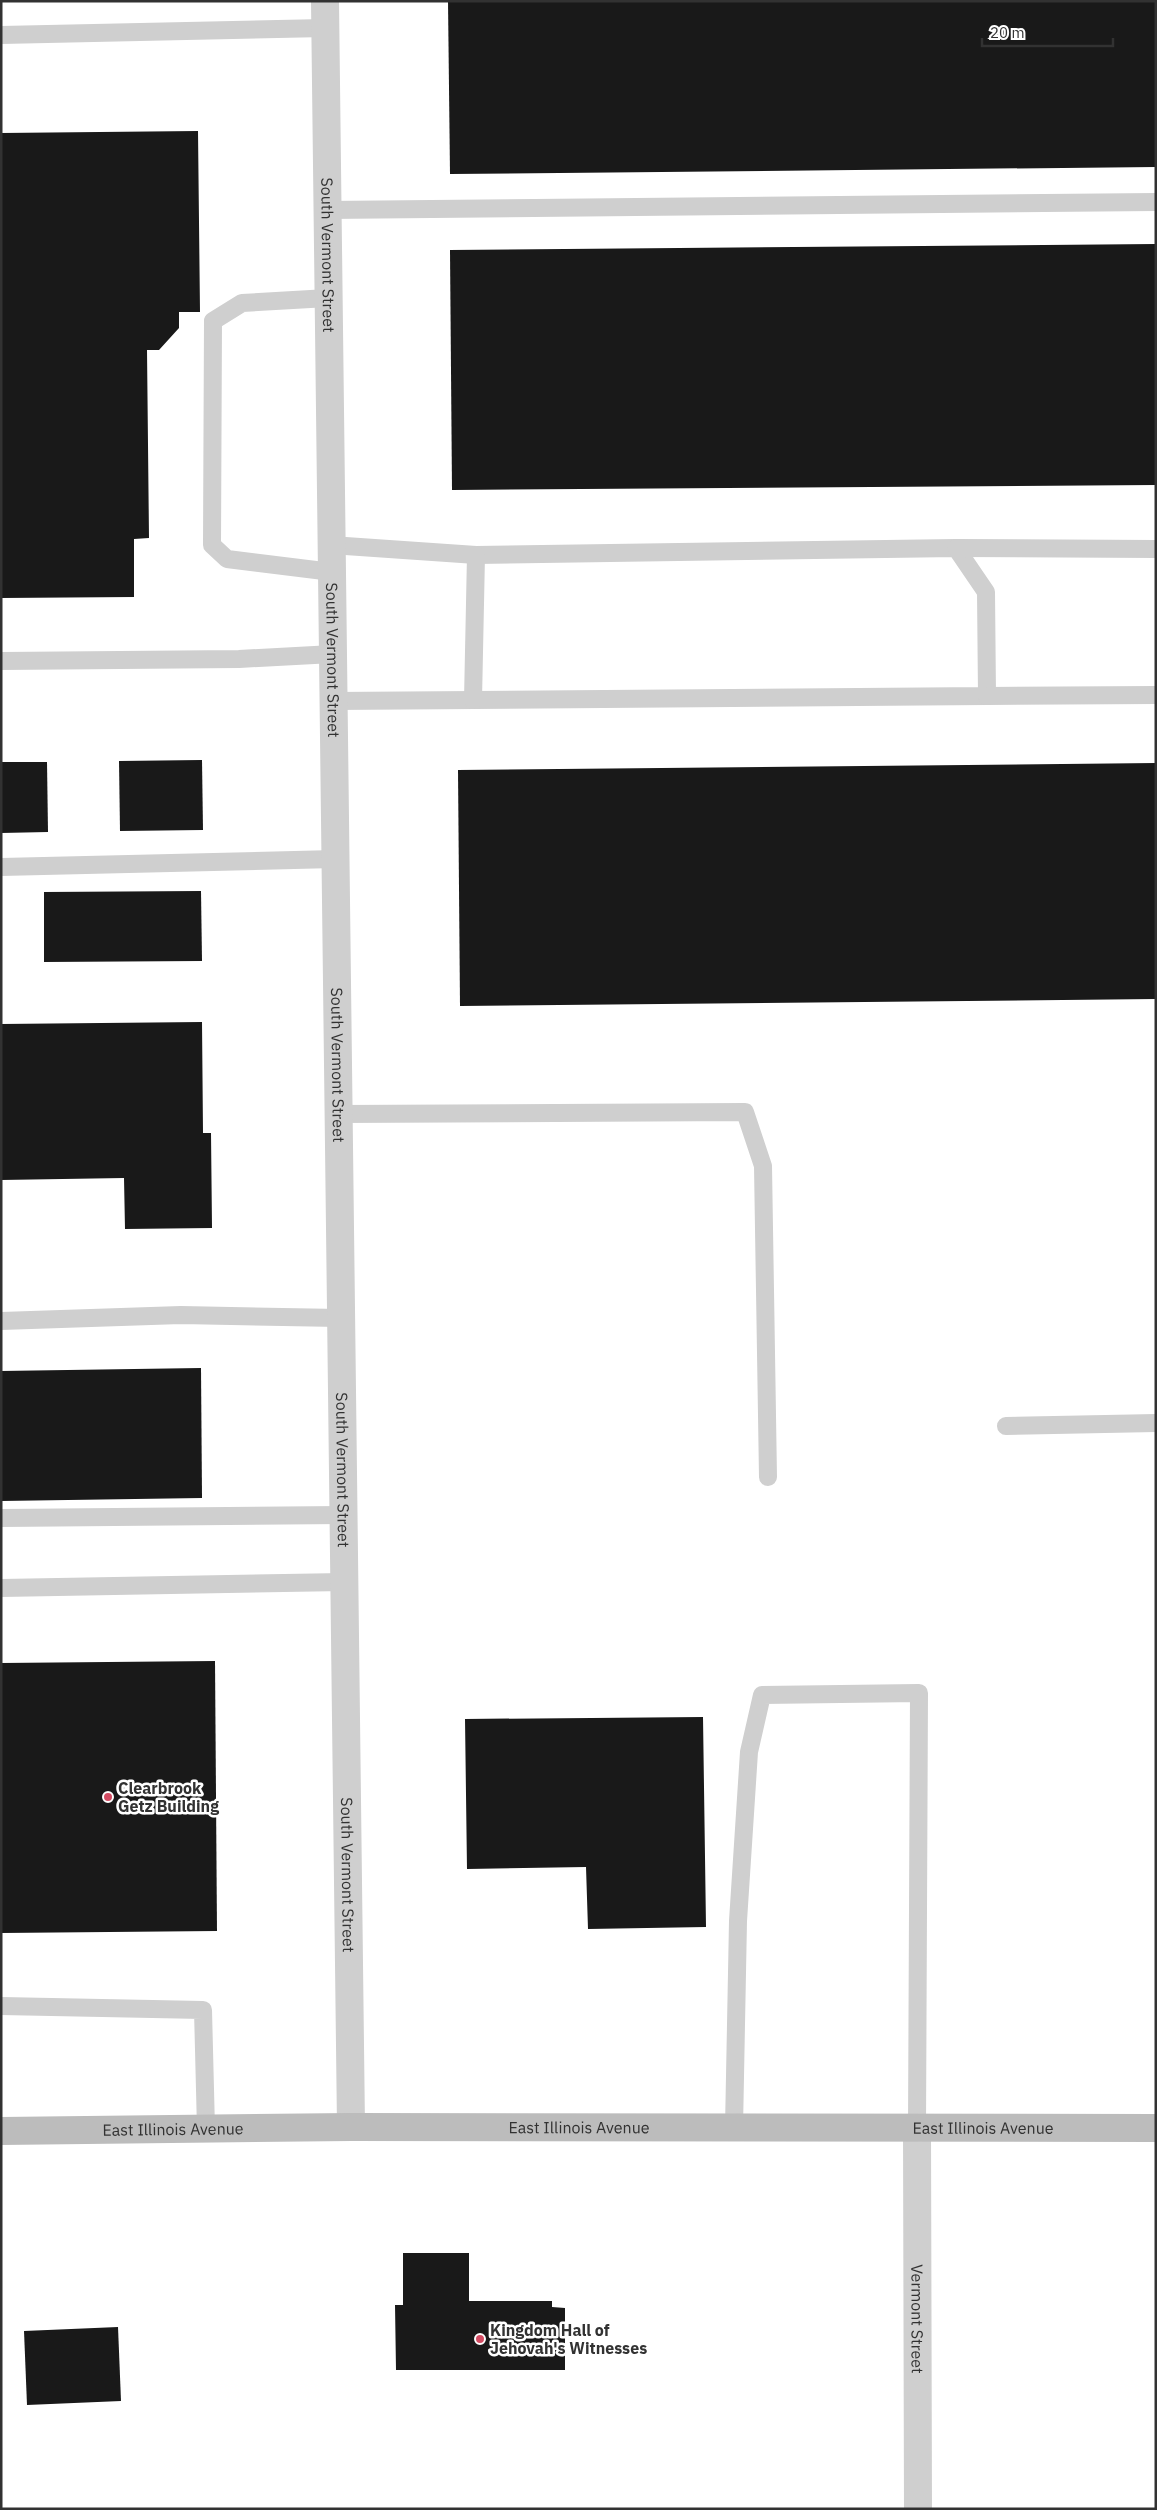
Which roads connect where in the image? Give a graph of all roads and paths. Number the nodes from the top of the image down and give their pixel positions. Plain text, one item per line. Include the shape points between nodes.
1 (325, 14) edge
2 (1, 35) edge
3 (1156, 202) edge
4 (327, 210) junction
5 (328, 298) junction
6 (331, 546) junction
7 (956, 548) junction
8 (1156, 549) edge
9 (476, 555) junction
10 (332, 572) junction
11 (333, 654) junction
12 (1, 661) edge
13 (1156, 695) edge
14 (987, 696) junction
15 (473, 700) junction
16 (333, 701) junction
17 (335, 859) junction
18 (1, 868) edge
19 (338, 1114) junction
20 (340, 1318) junction
21 (1, 1321) edge
22 (1156, 1423) edge
23 (1006, 1426) dead end
24 (768, 1477) dead end
25 (343, 1516) junction
26 (1, 1518) edge
27 (344, 1582) junction
28 (1, 1588) edge
29 (1, 2006) edge
30 (351, 2127) junction
31 (734, 2128) junction
32 (1156, 2128) edge
33 (206, 2129) junction
34 (917, 2129) junction
35 (1, 2131) edge
36 (918, 2509) edge

1 - 2 lane
1 - 4 street, South Vermont Street
3 - 4 lane
4 - 5 street, South Vermont Street
5 - 6 street, South Vermont Street
5 - 10 lane via 242,303 213,321 212,545 227,559
6 - 9 lane
6 - 10 street, South Vermont Street
7 - 8 lane
7 - 9 lane
7 - 14 lane via 986,592
9 - 15 lane
10 - 11 street, South Vermont Street
11 - 12 lane via 239,659
11 - 16 street, South Vermont Street
13 - 14 lane
14 - 15 lane
15 - 16 lane
16 - 17 street, South Vermont Street
17 - 18 lane
17 - 19 street, South Vermont Street
19 - 20 street, South Vermont Street
19 - 24 lane via 745,1112 763,1166
20 - 21 lane via 181,1315
20 - 25 street, South Vermont Street
22 - 23 lane
25 - 26 lane
25 - 27 street, South Vermont Street
27 - 28 lane
27 - 30 street, South Vermont Street
29 - 33 lane via 203,2010
30 - 31 main road, East Illinois Avenue
30 - 33 main road, East Illinois Avenue
31 - 34 main road, East Illinois Avenue
31 - 34 lane via 740,1901 749,1752 762,1695 919,1693
32 - 34 main road, East Illinois Avenue
33 - 35 main road, East Illinois Avenue
34 - 36 street, Vermont Street

